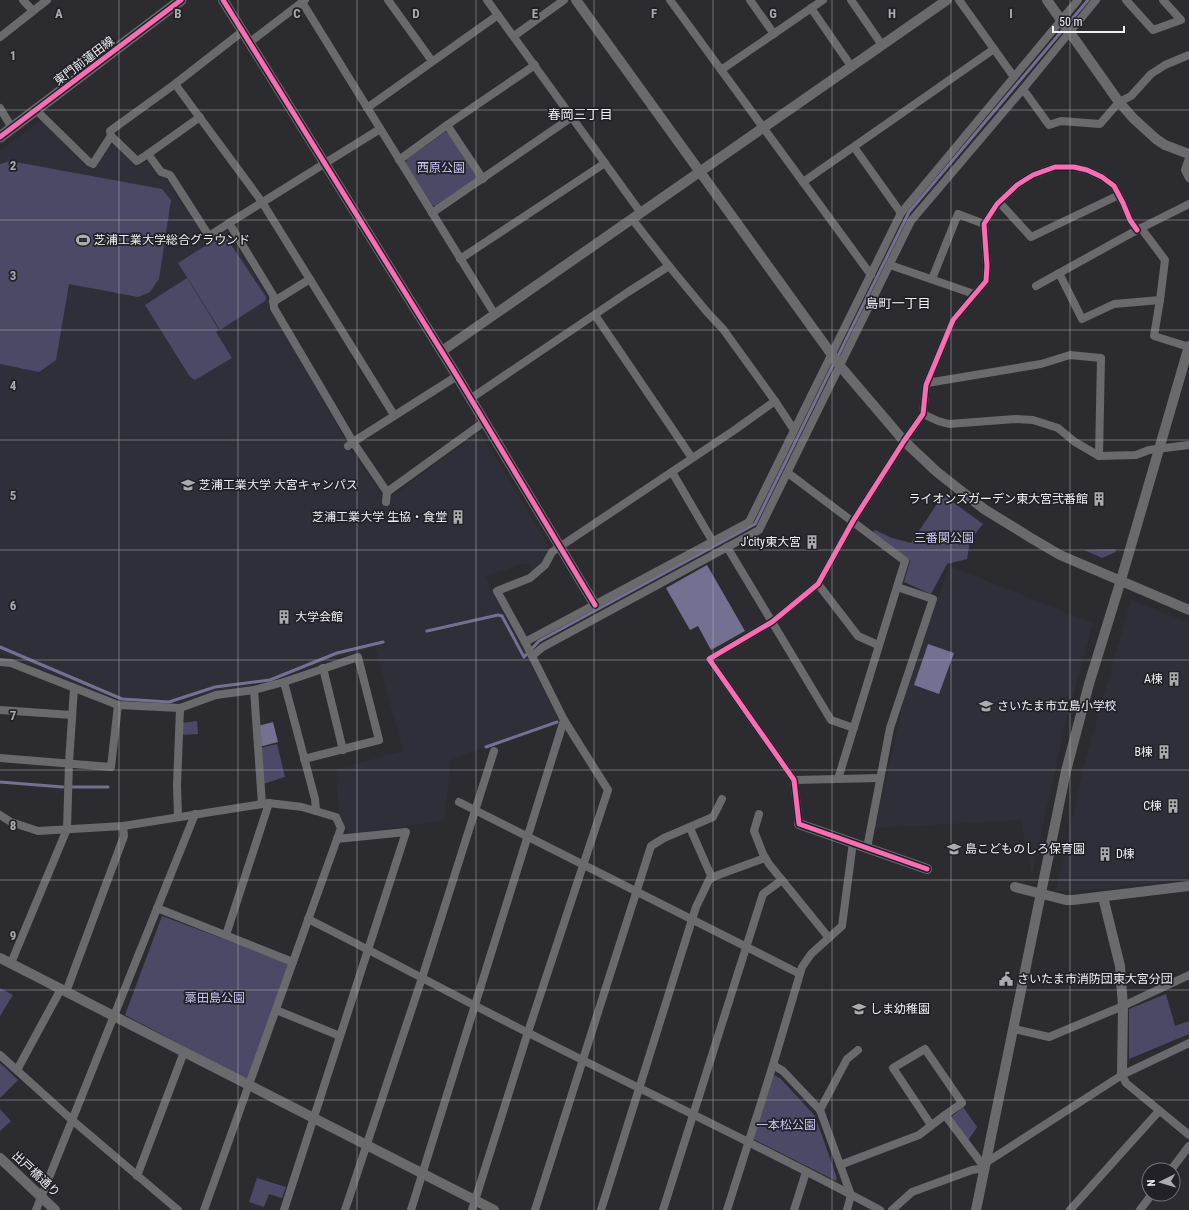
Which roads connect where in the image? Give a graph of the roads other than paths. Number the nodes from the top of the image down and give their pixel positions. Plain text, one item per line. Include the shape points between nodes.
1 (23, 0) edge
2 (47, 0) edge
3 (181, 0) edge
4 (223, 0) edge
5 (388, 0) edge
6 (487, 0) edge
7 (564, 0) edge
8 (576, 0) edge
9 (670, 0) edge
10 (750, 0) edge
11 (823, 0) edge
12 (851, 0) edge
13 (947, 0) edge
14 (959, 0) edge
15 (1047, 0) edge
16 (1078, 0) edge
17 (1096, 0) edge
18 (1126, 0) edge
19 (1163, 0) edge
20 (303, 1) edge
21 (811, 8) junction
22 (33, 12) junction
23 (498, 15) junction
24 (1062, 21) junction
25 (244, 30) junction
26 (1070, 32) junction
27 (774, 34) junction
28 (514, 36) junction
29 (0, 37) edge
30 (250, 42) junction
31 (882, 45) junction
32 (994, 49) junction
33 (1189, 55) edge
34 (432, 61) junction
35 (535, 65) junction
36 (851, 66) junction
37 (721, 70) junction
38 (1014, 77) junction
39 (174, 84) junction
40 (1023, 89) junction
41 (1119, 102) junction
42 (0, 108) edge
43 (367, 108) junction
44 (36, 110) junction
45 (200, 117) junction
46 (572, 117) junction
47 (447, 125) junction
48 (763, 127) junction
49 (12, 128) junction
50 (380, 129) junction
51 (111, 136) junction
52 (0, 137) edge
53 (854, 147) junction
54 (148, 154) junction
55 (1189, 154) edge
56 (1189, 158) edge
57 (399, 160) junction
58 (325, 163) junction
59 (605, 163) junction
60 (699, 171) junction
61 (483, 178) junction
62 (1189, 178) edge
63 (803, 182) junction
64 (1119, 195) junction
65 (262, 202) junction
66 (999, 202) junction
67 (1189, 204) edge
68 (901, 213) junction
69 (432, 214) junction
70 (636, 216) junction
71 (228, 223) junction
72 (984, 224) junction
73 (1139, 229) junction
74 (460, 259) junction
75 (890, 265) junction
76 (669, 266) junction
77 (1059, 273) junction
78 (871, 275) junction
79 (310, 278) junction
80 (932, 279) junction
81 (1036, 286) dead end
82 (974, 294) junction
83 (1160, 300) junction
84 (273, 302) junction
85 (494, 313) junction
86 (595, 314) junction
87 (1189, 347) edge
88 (442, 350) junction
89 (832, 353) junction
90 (840, 366) junction
91 (458, 376) junction
92 (927, 383) junction
93 (470, 399) junction
94 (775, 401) junction
95 (923, 414) junction
96 (394, 415) junction
97 (484, 422) junction
98 (794, 430) junction
99 (904, 441) junction
100 (350, 444) junction
101 (1189, 445) edge
102 (1160, 449) junction
103 (1099, 456) junction
104 (692, 458) junction
105 (672, 472) junction
106 (788, 473) junction
107 (387, 492) junction
108 (386, 502) dead end
109 (853, 521) junction
110 (713, 542) junction
111 (560, 546) junction
112 (727, 548) junction
113 (1121, 580) junction
114 (818, 584) junction
115 (897, 587) junction
116 (595, 605) junction
117 (1189, 610) edge
118 (772, 622) junction
119 (525, 642) junction
120 (878, 645) junction
121 (532, 656) junction
122 (0, 662) edge
123 (323, 668) junction
124 (284, 682) junction
125 (74, 688) junction
126 (254, 690) junction
127 (118, 705) junction
128 (180, 708) junction
129 (0, 710) edge
130 (72, 716) junction
131 (564, 720) junction
132 (854, 728) junction
133 (343, 750) junction
134 (494, 751) dead end
135 (0, 758) edge
136 (304, 759) junction
137 (69, 763) junction
138 (880, 778) junction
139 (838, 779) junction
140 (794, 780) junction
141 (722, 799) dead end
142 (458, 802) dead end
143 (265, 804) junction
144 (476, 810) junction
145 (316, 811) junction
146 (195, 814) junction
147 (759, 814) dead end
148 (0, 815) edge
149 (178, 817) junction
150 (799, 824) joint
151 (123, 826) junction
152 (690, 828) junction
153 (67, 829) junction
154 (528, 836) junction
155 (337, 839) junction
156 (853, 842) junction
157 (867, 848) junction
158 (765, 858) junction
159 (583, 864) junction
160 (926, 869) dead end
161 (712, 878) junction
162 (782, 880) junction
163 (1189, 886) edge
164 (1015, 888) dead end
165 (637, 891) junction
166 (1042, 894) junction
167 (1102, 897) junction
168 (157, 908) junction
169 (308, 920) junction
170 (693, 920) junction
171 (226, 935) junction
172 (829, 938) junction
173 (745, 946) junction
174 (367, 949) junction
175 (0, 958) edge
176 (293, 962) junction
177 (11, 964) junction
178 (800, 974) junction
179 (1189, 975) edge
180 (422, 978) junction
181 (63, 990) junction
182 (475, 1005) junction
183 (1123, 1006) junction
184 (276, 1010) junction
185 (114, 1016) junction
186 (1014, 1029) junction
187 (528, 1032) junction
188 (340, 1036) junction
189 (1189, 1043) edge
190 (858, 1050) dead end
191 (184, 1052) junction
192 (0, 1055) edge
193 (583, 1060) junction
194 (773, 1065) junction
195 (17, 1070) junction
196 (1122, 1075) junction
197 (249, 1086) junction
198 (639, 1088) junction
199 (820, 1110) junction
200 (1160, 1111) junction
201 (693, 1114) junction
202 (945, 1115) junction
203 (314, 1118) junction
204 (72, 1120) junction
205 (932, 1125) junction
206 (1189, 1135) edge
207 (749, 1142) junction
208 (367, 1145) junction
209 (1189, 1146) edge
210 (0, 1158) edge
211 (1177, 1162) edge
212 (840, 1165) junction
213 (986, 1165) junction
214 (806, 1172) junction
215 (422, 1174) junction
216 (137, 1176) junction
217 (852, 1195) junction
218 (41, 1197) junction
219 (473, 1205) edge
220 (36, 1210) edge
221 (55, 1210) edge
222 (178, 1210) edge
223 (204, 1210) edge
224 (284, 1210) edge
225 (345, 1210) edge
226 (411, 1210) edge
227 (494, 1210) edge
228 (535, 1210) edge
229 (600, 1210) edge
230 (663, 1210) edge
231 (727, 1210) edge
232 (794, 1210) edge
233 (847, 1210) edge
234 (880, 1210) edge
235 (892, 1210) edge
236 (976, 1210) edge
237 (1070, 1210) edge

1 - 22 street
2 - 22 street
3 - 44 main road, 東門前蓮田線
4 - 25 street
5 - 34 street
6 - 23 street
7 - 28 street
8 - 60 street
9 - 37 street
10 - 27 street
11 - 21 street
12 - 31 street
13 - 31 street
14 - 32 street
15 - 24 street
16 - 24 street
17 - 26 street
18 - 19 street via 1153,30 1181,20
20 - 30 street
20 - 43 street
21 - 27 street
21 - 36 street
22 - 29 street
23 - 28 street
23 - 34 street
24 - 26 street
24 - 38 street
25 - 30 street
25 - 39 street
26 - 40 street
26 - 41 street
27 - 37 street
28 - 35 street
30 - 58 street
31 - 36 street
32 - 38 street
32 - 53 street
33 - 41 street via 1151,74 1131,96
34 - 43 street
35 - 46 street
35 - 47 street
36 - 48 street
37 - 48 street
38 - 68 street
39 - 45 street
39 - 51 street via 110,131
40 - 41 street via 1049,125 1061,121 1100,124
40 - 75 street via 911,220
41 - 55 street via 1156,139
42 - 49 street
43 - 50 street
44 - 49 main road, 東門前蓮田線
44 - 51 street via 93,164
45 - 54 street
45 - 65 street
46 - 59 street
46 - 61 street
47 - 57 street
47 - 61 street
48 - 60 street
48 - 63 street
49 - 52 main road, 東門前蓮田線
50 - 57 street
50 - 58 street
51 - 54 street via 138,161
53 - 63 street
53 - 68 street
54 - 71 street via 161,172 170,174 208,236
56 - 62 street via 1185,170
57 - 69 street
58 - 65 street
58 - 88 street
59 - 70 street
59 - 74 street
60 - 70 street
60 - 89 street
61 - 69 street
63 - 78 street
64 - 66 street via 1114,186 1087,170 1055,167 1033,175 1017,185
64 - 66 street via 1032,236
64 - 73 street via 1130,220
65 - 71 street
65 - 79 street
66 - 72 street
67 - 73 street
68 - 78 street
69 - 74 street
70 - 76 street
70 - 85 street
71 - 84 street via 273,295
72 - 80 street via 958,214
72 - 82 street via 988,266 986,281
73 - 77 street
73 - 83 street via 1165,260
74 - 85 street
75 - 80 street
75 - 90 street
76 - 86 street
76 - 94 street via 724,329
77 - 81 street
77 - 83 street via 1082,319 1114,304
78 - 89 street
79 - 84 street
79 - 96 street
80 - 82 street
82 - 92 street via 953,320
83 - 87 street via 1154,336
84 - 100 street
85 - 88 street
86 - 93 street
86 - 104 street
87 - 102 street
88 - 91 street
89 - 90 street
89 - 98 street
90 - 99 street
90 - 106 street
91 - 93 street
91 - 96 street
92 - 95 street
92 - 103 street via 1041,364 1070,355 1101,358
93 - 97 street
94 - 98 street
94 - 104 street
95 - 99 street
95 - 103 street via 949,424 1033,420 1058,428
96 - 100 street
97 - 107 street
97 - 111 street
98 - 110 street via 749,522
99 - 109 street
99 - 113 street via 937,472 984,509 1060,555
100 - 107 street
101 - 102 street
102 - 103 street via 1136,455
102 - 113 street
104 - 105 street
105 - 110 street
105 - 111 street
106 - 109 street
106 - 112 street via 759,530
107 - 108 street
109 - 114 street
109 - 115 street via 905,561
110 - 116 street
111 - 116 street
111 - 119 street via 552,552 545,565 530,578 497,591
112 - 118 street
112 - 121 street via 543,647
113 - 117 street
113 - 166 street via 1066,771
114 - 118 street
114 - 120 street via 858,636
115 - 120 street
115 - 138 street via 933,599 890,728
116 - 119 street
118 - 132 street via 831,720
118 - 140 street via 709,659
119 - 121 street
120 - 132 street
121 - 131 street
122 - 125 street via 11,663
123 - 124 street
123 - 133 street
123 - 133 street via 358,657 379,740
124 - 126 street
124 - 136 street
125 - 127 street
125 - 130 street
126 - 128 street via 216,695
126 - 143 street
127 - 128 street
127 - 137 street via 111,767
128 - 149 street
129 - 130 street
130 - 137 street
131 - 154 street
131 - 159 street via 608,790
132 - 139 street
133 - 136 street
134 - 144 street
135 - 137 street
136 - 145 street
137 - 153 street
138 - 139 street
138 - 157 street
139 - 140 street
140 - 150 street
141 - 152 street via 713,817
142 - 144 street
143 - 145 street via 302,807
143 - 146 street
143 - 171 street
144 - 154 street
144 - 180 street
145 - 155 street via 336,817 341,828
146 - 149 street
146 - 168 street
147 - 158 street via 754,831
148 - 153 street via 11,822 38,831
149 - 151 street
150 - 156 street
151 - 153 street
151 - 181 street via 124,836
152 - 161 street
152 - 165 street via 651,846
153 - 177 street
154 - 159 street
154 - 182 street
155 - 169 street
155 - 174 street via 406,832
156 - 157 street
156 - 172 street via 842,926
157 - 160 street
158 - 161 street
158 - 162 street
159 - 165 street
159 - 187 street
161 - 170 street via 696,907
162 - 172 street
162 - 173 street via 763,894
163 - 167 street
164 - 166 street
165 - 170 street
165 - 193 street
166 - 167 street via 1066,900
166 - 186 street
167 - 183 street via 1120,966
168 - 171 street
168 - 185 street
169 - 174 street
169 - 176 street
170 - 173 street
170 - 198 street
171 - 176 street
172 - 178 street via 811,954
173 - 178 street
173 - 201 street
174 - 180 street
174 - 188 street
175 - 177 street
176 - 184 street
177 - 181 street
178 - 194 street
179 - 183 street
180 - 182 street
180 - 208 street
181 - 185 street
181 - 195 street
182 - 187 street
182 - 215 street
183 - 186 street via 1049,1037
183 - 196 street
184 - 188 street
184 - 197 street
185 - 191 street
185 - 204 street
186 - 213 street
187 - 193 street
187 - 219 street
188 - 203 street
189 - 196 street
190 - 199 street via 847,1059
191 - 197 street
191 - 216 street
192 - 195 street
193 - 198 street
193 - 228 street
194 - 199 street via 783,1071
194 - 207 street
195 - 204 street
196 - 200 street via 1126,1083
196 - 213 street
197 - 203 street
197 - 223 street
198 - 201 street
198 - 229 street
199 - 212 street
200 - 206 street
200 - 237 street
201 - 207 street
201 - 230 street
202 - 205 street
202 - 205 street via 962,1103 925,1049 893,1068
202 - 213 street
203 - 208 street
203 - 224 street
204 - 216 street
204 - 218 street
205 - 212 street via 919,1135
207 - 214 street
207 - 231 street
208 - 215 street
208 - 225 street
209 - 211 street
210 - 218 street, 出戸橋通り
212 - 217 street
213 - 235 street via 912,1192
213 - 236 street
214 - 217 street
214 - 232 street
215 - 219 street
215 - 226 street
216 - 222 street
217 - 233 street
217 - 234 street
218 - 220 street
218 - 221 street, 出戸橋通り
219 - 227 street

